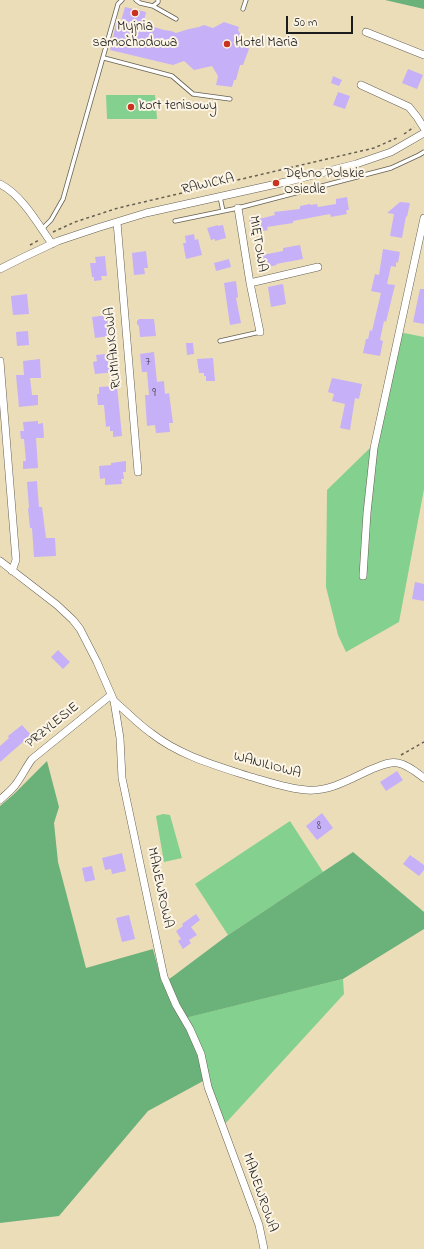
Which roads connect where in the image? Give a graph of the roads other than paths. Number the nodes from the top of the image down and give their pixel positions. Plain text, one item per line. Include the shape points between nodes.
1 (122, 0) edge
2 (136, 0) edge
3 (158, 0) edge
4 (246, 0) edge
5 (153, 6) junction
6 (243, 9) dead end
7 (176, 19) dead end
8 (366, 32) dead end
9 (424, 56) edge
10 (104, 58) junction
11 (361, 85) dead end
12 (230, 99) dead end
13 (422, 125) edge
14 (424, 133) edge
15 (424, 152) edge
16 (0, 184) edge
17 (220, 196) junction
18 (238, 208) junction
19 (223, 211) junction
20 (424, 218) edge
21 (175, 221) dead end
22 (117, 222) junction
23 (44, 233) junction
24 (52, 244) junction
25 (318, 267) dead end
26 (0, 269) edge
27 (250, 283) junction
28 (260, 332) joint
29 (220, 341) dead end
30 (0, 361) edge
31 (138, 472) dead end
32 (0, 560) edge
33 (12, 571) junction
34 (363, 576) dead end
35 (113, 698) junction
36 (424, 778) edge
37 (0, 800) edge
38 (264, 1249) edge

1 - 10 lane via 118,4
2 - 5 lane
3 - 5 lane
4 - 6 lane
5 - 7 lane
8 - 9 street
10 - 12 lane via 172,76 193,94
10 - 23 lane via 63,199
11 - 13 street via 409,107
14 - 17 street, RAWICKA via 377,158
15 - 18 lane, MIĘTOWA via 391,168
16 - 23 street via 17,197
17 - 19 lane
17 - 22 street, RAWICKA
18 - 19 lane, MIĘTOWA
18 - 27 street, MIĘTOWA
19 - 21 lane, MIĘTOWA
20 - 34 street via 374,448
22 - 24 street, RAWICKA
22 - 31 street, RUMIANKOWA
23 - 24 street
24 - 26 street, RAWICKA
25 - 27 street, MIĘTOWA
27 - 28 street, MIĘTOWA
28 - 29 lane, MIĘTOWA
30 - 33 street via 16,560
32 - 33 street, MANEWROWA
33 - 35 street, MANEWROWA via 73,620 97,662
35 - 36 street, WANILIOWA via 151,734 174,748 261,780 294,788 324,789 389,762 410,767
35 - 37 street, PRZYLESIE via 32,759 15,786
35 - 38 street, MANEWROWA via 120,738 122,778 164,977 201,1054 208,1087 259,1225

